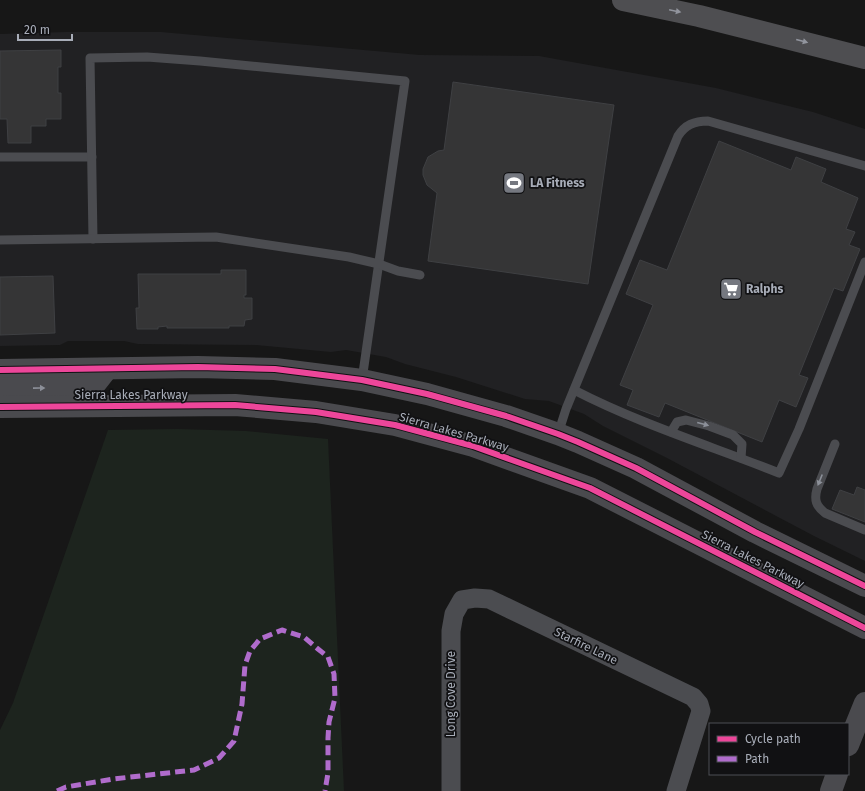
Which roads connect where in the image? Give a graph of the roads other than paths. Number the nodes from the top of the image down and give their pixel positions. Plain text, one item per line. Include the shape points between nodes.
1 (623, 0) edge
2 (865, 58) edge
3 (0, 157) edge
4 (92, 157) junction
5 (865, 166) edge
6 (93, 239) junction
7 (0, 240) edge
8 (865, 262) edge
9 (379, 264) junction
10 (420, 275) dead end
11 (107, 369) junction
12 (0, 370) edge
13 (362, 380) junction
14 (0, 389) edge
15 (574, 390) junction
16 (0, 407) edge
17 (671, 432) junction
18 (558, 434) junction
19 (835, 444) dead end
20 (741, 458) junction
21 (865, 530) edge
22 (865, 586) edge
23 (462, 600) joint
24 (865, 628) edge
25 (865, 703) edge
26 (849, 743) edge
27 (837, 775) edge
28 (451, 791) edge
29 (676, 791) edge
30 (831, 791) edge

1 -> 2 highway via 699,16
3 - 4 lane
4 - 6 lane
4 - 9 lane via 90,58 147,57 405,81
5 - 15 lane via 708,121 691,123 683,128
6 - 7 lane
6 - 9 lane via 216,237 349,257
8 - 20 lane via 800,429 779,473
9 - 10 lane
9 - 13 lane
11 - 12 street, Sierra Lakes Parkway
11 - 13 street, Sierra Lakes Parkway via 275,369
14 -> 11 street via 78,388 96,383
13 - 18 street, Sierra Lakes Parkway via 427,394 506,416
15 - 17 lane
15 - 18 lane
16 - 24 street, Sierra Lakes Parkway via 236,405 316,412 395,425 473,446 590,488
17 - 20 lane
17 -> 20 lane via 677,422 686,420 709,426 733,435 742,444
18 - 22 street, Sierra Lakes Parkway via 636,468 755,532
19 -> 21 lane via 815,496 816,503 825,513
23 - 28 street, Long Cove Drive via 454,614 451,631
23 - 29 street, Starfire Lane via 489,599 693,697 701,711
25 - 26 street
27 - 30 street

